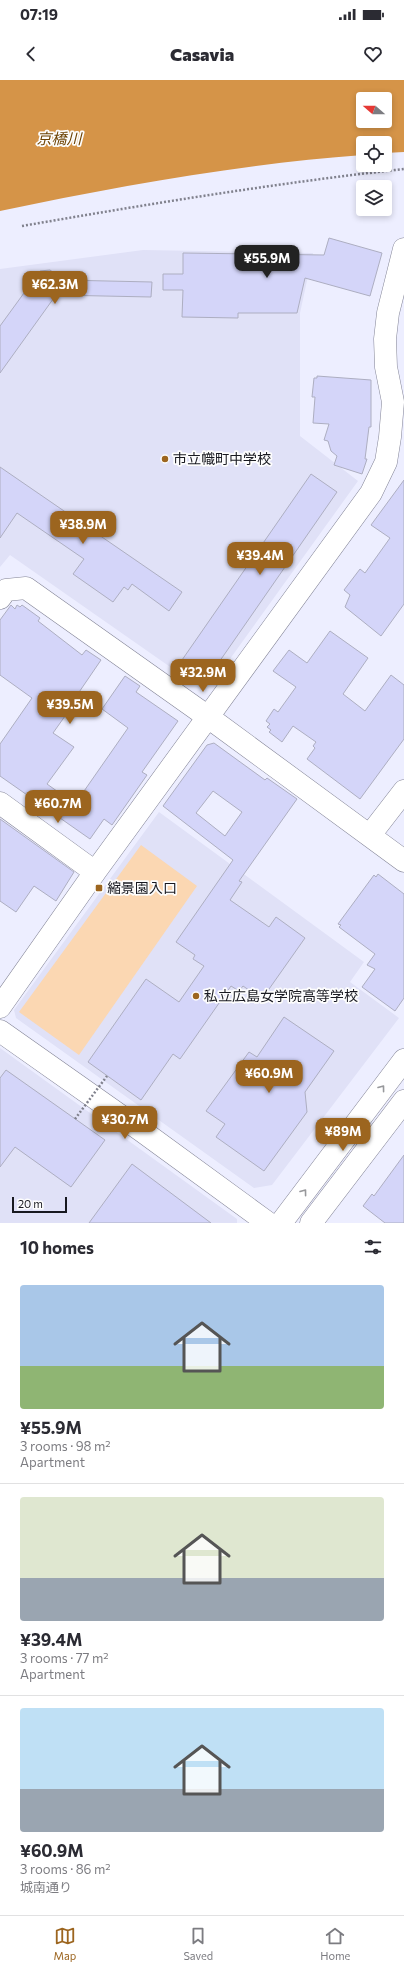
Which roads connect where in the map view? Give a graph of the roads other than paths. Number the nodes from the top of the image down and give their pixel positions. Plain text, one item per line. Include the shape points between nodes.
1 (404, 249) edge
2 (398, 406) edge
3 (0, 598) edge
4 (208, 718) junction
5 (404, 791) edge
6 (0, 803) edge
7 (370, 836) junction
8 (404, 861) edge
9 (95, 872) junction
10 (0, 1007) edge
11 (0, 1031) edge
12 (404, 1060) edge
13 (404, 1101) edge
14 (268, 1223) edge
15 (281, 1223) edge
16 (311, 1223) edge

1 - 2 street via 388,313 385,339 386,367
2 - 4 street via 386,462 371,493
3 - 4 street via 6,590 26,588
4 - 7 street
4 - 9 street
5 - 7 street
6 - 9 street
7 - 8 street
9 - 10 street
11 - 14 street
15 -> 12 street
13 - 16 street

